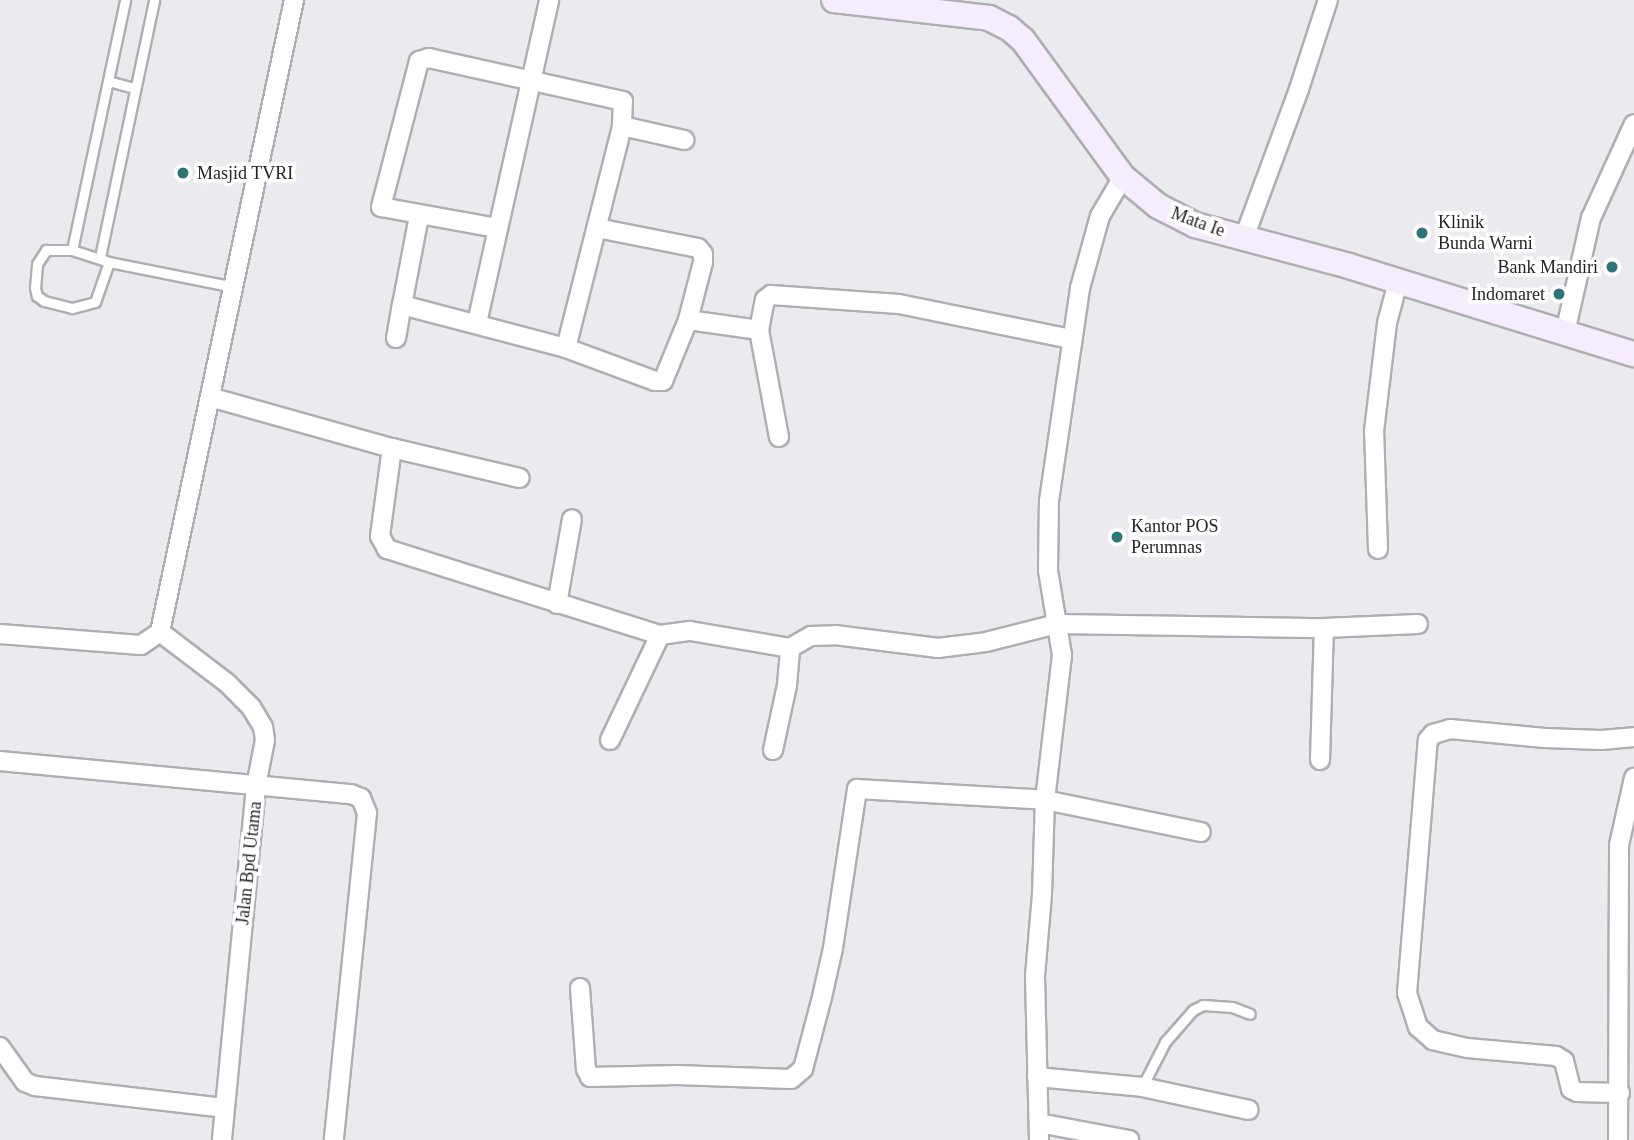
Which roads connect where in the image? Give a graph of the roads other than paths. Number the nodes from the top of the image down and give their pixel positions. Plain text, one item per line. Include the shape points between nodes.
1 (125, 0) edge
2 (154, 0) edge
3 (295, 0) edge
4 (549, 0) edge
5 (834, 0) edge
6 (1328, 0) edge
7 (871, 3) edge
8 (108, 81) junction
9 (531, 82) junction
10 (135, 88) junction
11 (1634, 124) edge
12 (622, 126) junction
13 (684, 140) dead end
14 (1123, 177) junction
15 (419, 216) junction
16 (496, 228) junction
17 (597, 228) junction
18 (1244, 238) junction
19 (72, 250) junction
20 (105, 259) junction
21 (1398, 282) junction
22 (234, 287) junction
23 (401, 305) junction
24 (688, 320) junction
25 (477, 323) junction
26 (759, 330) junction
27 (1565, 332) junction
28 (396, 338) dead end
29 (1071, 339) junction
30 (566, 348) junction
31 (1634, 354) edge
32 (210, 397) junction
33 (779, 438) dead end
34 (392, 448) junction
35 (520, 478) dead end
36 (572, 519) dead end
37 (1378, 549) dead end
38 (557, 604) junction
39 (1057, 624) junction
40 (1418, 624) dead end
41 (1324, 628) junction
42 (160, 632) junction
43 (0, 634) edge
44 (660, 635) junction
45 (790, 648) junction
46 (1634, 737) edge
47 (610, 740) dead end
48 (773, 750) dead end
49 (1320, 760) dead end
50 (0, 761) edge
51 (1634, 778) edge
52 (256, 786) junction
53 (1045, 800) junction
54 (1628, 825) edge
55 (1200, 832) dead end
56 (579, 988) dead end
57 (1250, 1014) dead end
58 (0, 1047) edge
59 (1037, 1077) junction
60 (1142, 1087) junction
61 (1620, 1093) junction
62 (223, 1108) junction
63 (1249, 1110) dead end
64 (1039, 1132) edge
65 (222, 1140) edge
66 (334, 1140) edge
67 (1129, 1140) edge
68 (1618, 1140) edge

1 - 8 lane
2 - 10 lane
3 - 22 street
4 - 9 street
5 - 7 street, Mata Ie
6 - 18 street
7 - 14 street, Mata Ie via 989,19 1009,27
8 - 10 lane
8 - 19 lane
9 - 12 street via 621,100
9 - 15 street via 429,58 419,61 380,201 386,209
9 - 16 street
10 - 20 lane
11 - 27 street via 1591,218
12 - 13 street
12 - 17 street
14 - 18 street, Mata Ie via 1171,214
14 - 29 street via 1100,216
15 - 16 street
15 - 23 street
16 - 25 street
17 - 24 street via 701,250 703,262
17 - 30 street
18 - 21 street, Mata Ie
19 - 20 lane
19 - 20 lane via 46,250 37,264 35,288 44,301 72,308 95,303
20 - 22 lane
21 - 27 street, Mata Ie
21 - 37 street via 1387,323 1374,431
22 - 32 street
23 - 25 street
23 - 28 street
24 - 26 street
24 - 30 street via 663,381
25 - 30 street
26 - 29 street via 765,300 776,295 899,304
26 - 33 street
27 - 31 street, Mata Ie
29 - 39 street via 1049,500 1048,570
32 - 34 street
32 - 42 street
34 - 35 street
34 - 38 street via 380,536 387,549
36 - 38 street
38 - 44 street
39 - 41 street
39 - 45 street via 951,648 824,635 802,639
39 - 53 street via 1061,681
40 - 41 street
41 - 49 street
42 - 43 street via 141,645
42 - 52 street, Jalan Bpd Utama via 227,683 257,717 265,740
44 - 45 street via 690,631
44 - 47 street
45 - 48 street
46 - 61 street via 1545,738 1450,729 1433,734 1428,740 1407,993 1418,1027 1433,1040 1467,1048 1556,1056 1564,1061 1571,1089
50 - 52 street
51 - 54 street
52 - 62 street, Jalan Bpd Utama
52 - 66 street via 351,794 365,804
53 - 55 street
53 - 56 street via 857,789 822,997 803,1069 791,1079 590,1077
53 - 59 street via 1035,976
54 - 61 street via 1619,858
57 - 60 lane via 1203,1005 1193,1010 1165,1042
58 - 62 street via 25,1082 35,1086
59 - 60 street
59 - 64 street
60 - 63 street
61 - 68 street
62 - 65 street, Jalan Bpd Utama
64 - 67 street

